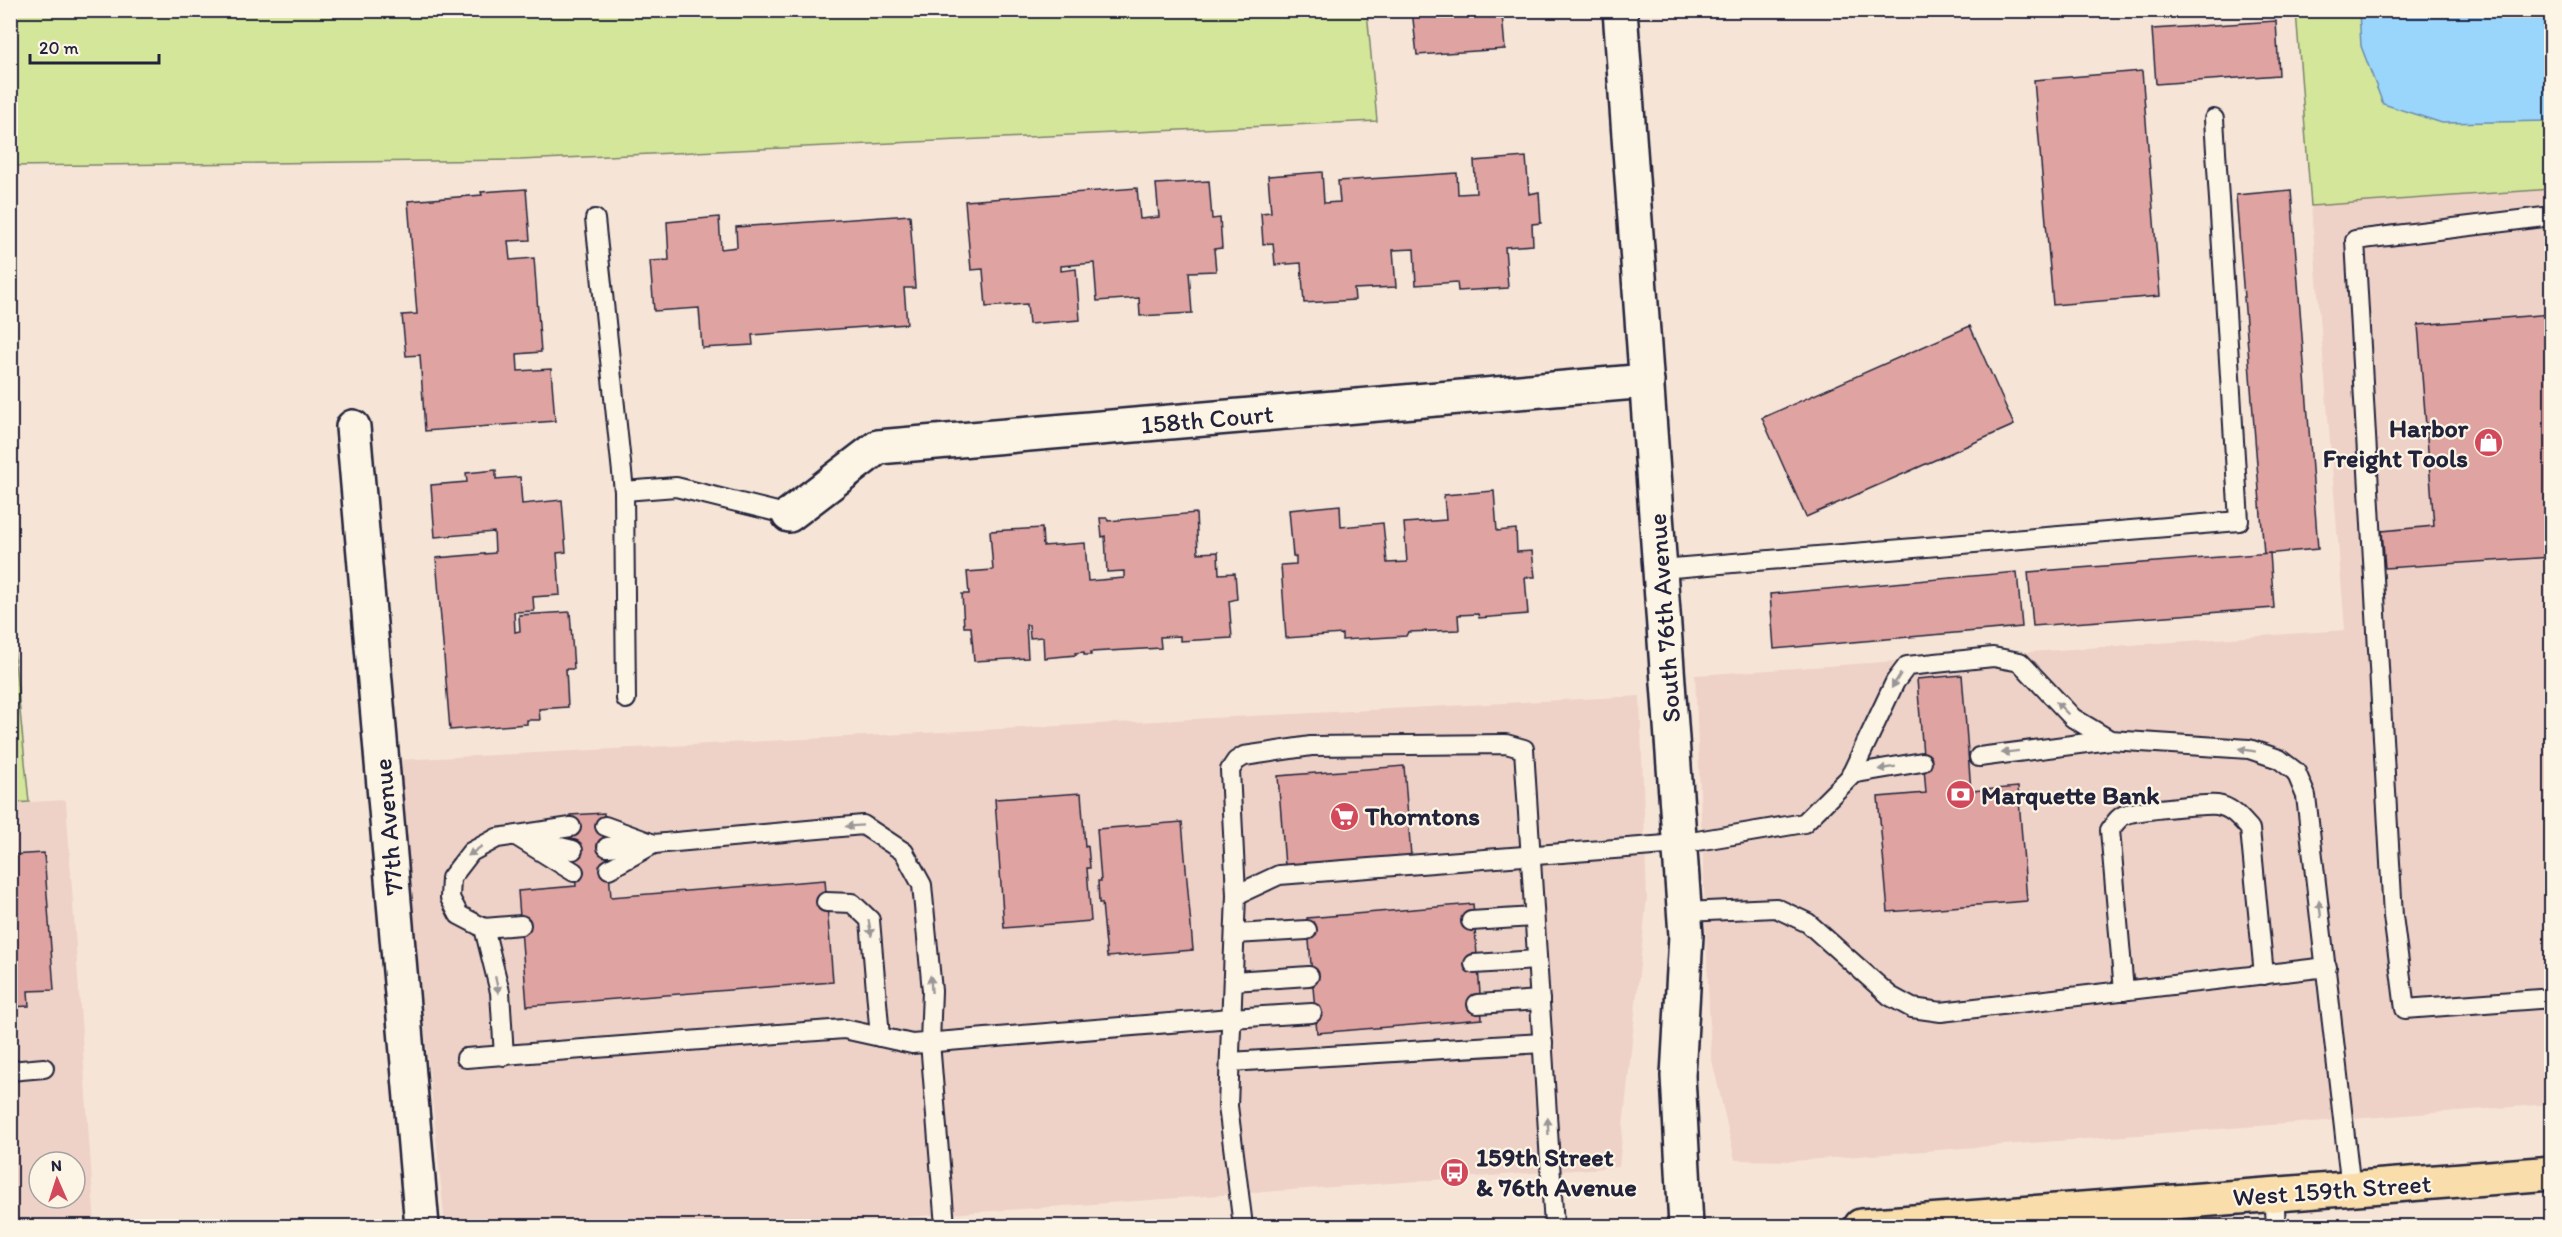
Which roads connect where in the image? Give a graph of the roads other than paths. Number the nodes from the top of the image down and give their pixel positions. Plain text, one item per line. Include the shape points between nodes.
1 (1620, 10) edge
2 (2214, 119) dead end
3 (2552, 216) edge
4 (595, 219) dead end
5 (1647, 381) junction
6 (352, 427) dead end
7 (624, 491) junction
8 (789, 515) joint
9 (1660, 569) junction
10 (626, 699) dead end
11 (2110, 740) junction
12 (1978, 757) dead end
13 (1922, 762) dead end
14 (1851, 774) junction
15 (605, 826) dead end
16 (571, 827) dead end
17 (516, 836) junction
18 (654, 844) junction
19 (1679, 844) junction
20 (607, 847) dead end
21 (573, 850) dead end
22 (1530, 855) junction
23 (609, 869) dead end
24 (574, 872) dead end
25 (1236, 895) junction
26 (826, 902) dead end
27 (1684, 912) junction
28 (1534, 917) junction
29 (1471, 921) dead end
30 (521, 925) dead end
31 (484, 928) junction
32 (1307, 930) dead end
33 (1235, 934) junction
34 (1537, 960) junction
35 (1474, 964) dead end
36 (2327, 967) junction
37 (2264, 975) junction
38 (1309, 976) dead end
39 (1233, 981) junction
40 (2124, 991) junction
41 (2552, 998) edge
42 (1540, 1000) junction
43 (1477, 1004) dead end
44 (1312, 1013) dead end
45 (1231, 1018) junction
46 (880, 1037) junction
47 (930, 1042) junction
48 (1543, 1043) junction
49 (504, 1056) junction
50 (466, 1058) dead end
51 (1230, 1062) junction
52 (44, 1068) dead end
53 (10, 1071) edge
54 (2552, 1173) edge
55 (2351, 1189) junction
56 (2274, 1194) junction
57 (422, 1227) edge
58 (945, 1227) edge
59 (1244, 1227) edge
60 (1554, 1227) edge
61 (1686, 1227) edge
62 (1861, 1227) edge
63 (2276, 1227) edge

1 - 5 street, South 76th Avenue
2 - 9 lane via 2239,521
3 - 41 lane via 2355,240 2393,916 2405,1009
4 - 7 lane
5 - 8 street, 158th Court via 878,447
5 - 9 street, South 76th Avenue
6 - 57 street, 77th Avenue
7 - 8 lane via 676,487
7 - 10 lane
9 - 19 street, South 76th Avenue
11 -> 12 lane
11 -> 14 lane via 2073,718 2020,662 1993,657 1907,666 1895,682
36 -> 11 lane via 2306,796 2296,772 2279,759 2248,749
13 -> 14 lane
14 - 19 lane via 1804,823
15 - 18 lane
16 - 17 lane
17 - 21 lane
17 - 24 lane
17 -> 31 lane via 497,838 471,852 451,878 450,898 459,915
18 - 20 lane
18 - 23 lane
47 -> 18 lane via 932,992 922,885 904,852 863,825
19 - 22 lane
19 - 27 street, South 76th Avenue
22 - 25 lane via 1279,875
22 - 25 lane via 1524,749 1506,744 1311,746 1244,756 1230,770
22 - 28 lane
25 - 33 lane
26 -> 46 lane via 852,903 870,920
27 - 40 lane via 1776,908 1808,923 1890,996 1912,1008 1941,1012
27 - 61 street, South 76th Avenue via 1678,1076
28 - 29 lane
28 - 34 lane
30 - 31 lane
31 -> 49 lane via 500,992
32 - 33 lane
33 - 39 lane
34 - 35 lane
34 - 42 lane
36 - 37 lane
36 - 55 lane
37 - 40 lane
37 - 40 lane via 2250,830 2235,812 2217,805 2152,810 2127,814 2110,830
38 - 39 lane
39 - 45 lane
42 - 43 lane
42 - 48 lane
44 - 45 lane
45 - 47 lane
45 - 51 lane
46 - 47 lane via 912,1044
46 - 49 lane via 844,1029
47 - 58 lane
48 - 51 lane
60 -> 48 lane
49 - 50 lane
51 - 59 lane via 1228,1106
52 - 53 lane
54 - 55 main road, West 159th Street
55 - 56 main road, West 159th Street
56 - 62 main road, West 159th Street
56 - 63 lane

